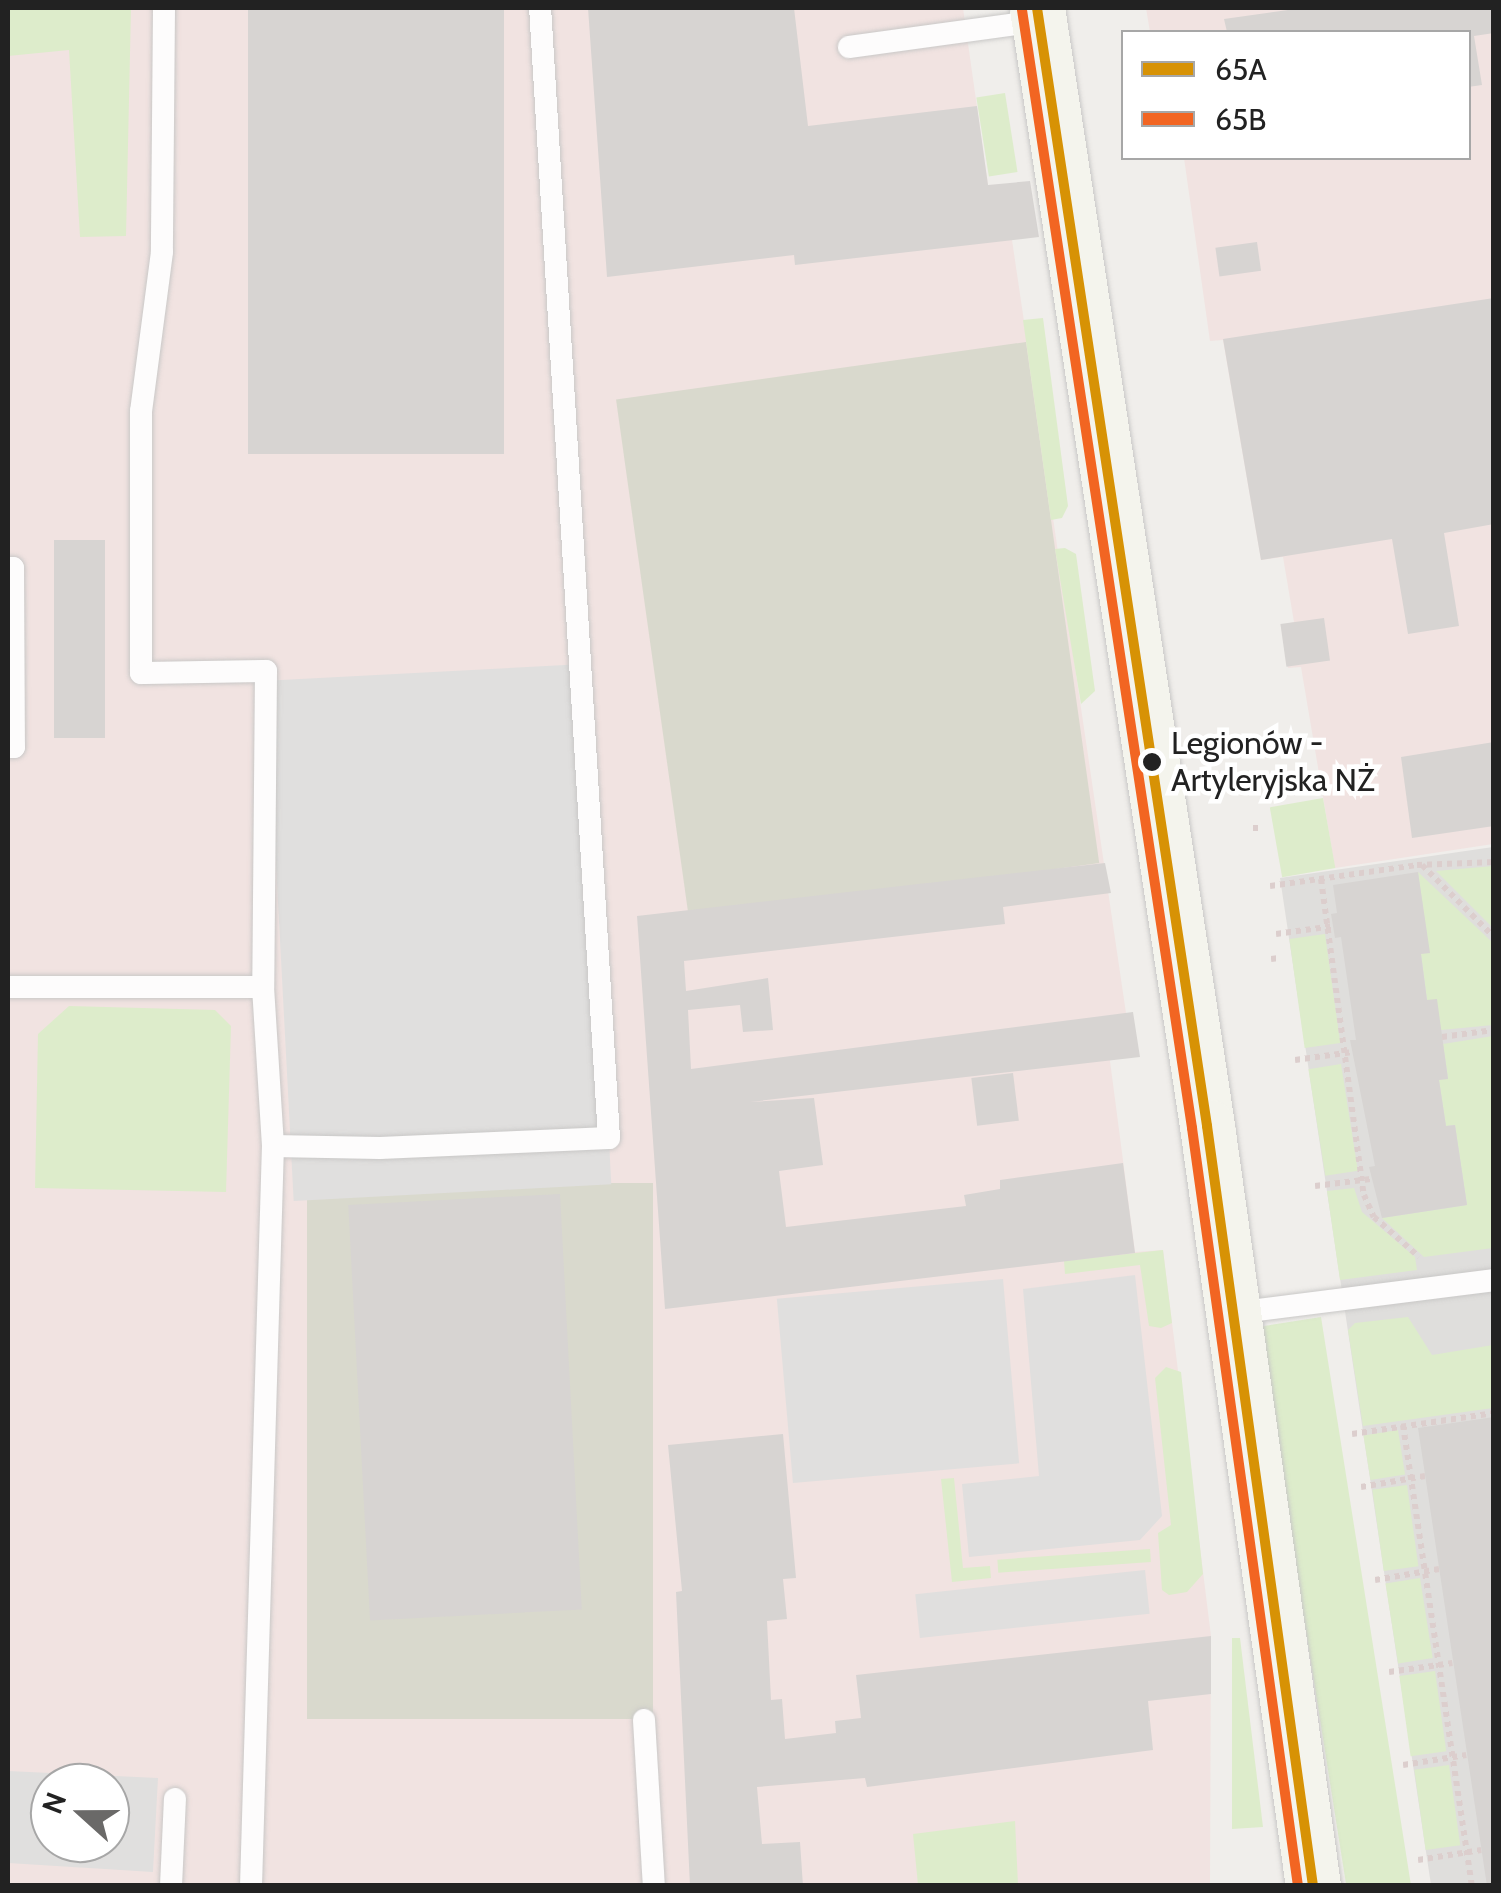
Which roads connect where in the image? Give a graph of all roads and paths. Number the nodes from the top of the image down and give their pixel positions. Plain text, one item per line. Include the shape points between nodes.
1 (164, 8) edge
2 (540, 8) edge
3 (1038, 14) edge
4 (850, 47) dead end
5 (8, 568) edge
6 (8, 747) edge
7 (1494, 862) edge
8 (1422, 865) junction
9 (1322, 879) junction
10 (1270, 886) dead end
11 (1331, 926) junction
12 (1276, 934) dead end
13 (1494, 937) edge
14 (8, 987) edge
15 (264, 987) junction
16 (1494, 1030) edge
17 (1442, 1037) dead end
18 (1349, 1053) junction
19 (1295, 1060) dead end
20 (273, 1146) junction
21 (1366, 1180) junction
22 (1315, 1186) dead end
23 (1494, 1280) edge
24 (1424, 1288) junction
25 (1234, 1313) junction
26 (1494, 1412) edge
27 (1403, 1426) junction
28 (1352, 1434) dead end
29 (1425, 1476) dead end
30 (1410, 1478) junction
31 (1361, 1487) dead end
32 (1439, 1569) dead end
33 (1425, 1572) junction
34 (1375, 1580) dead end
35 (1452, 1662) dead end
36 (1439, 1665) junction
37 (1389, 1672) dead end
38 (644, 1720) dead end
39 (1466, 1755) dead end
40 (1453, 1757) junction
41 (1403, 1765) dead end
42 (174, 1799) dead end
43 (1482, 1850) dead end
44 (1468, 1852) junction
45 (1418, 1860) dead end
46 (171, 1886) edge
47 (251, 1886) edge
48 (654, 1886) edge
49 (1313, 1886) edge
50 (1472, 1886) edge

1 - 15 lane via 162,252 141,411 141,673 266,671
2 - 20 lane via 610,1138
3 - 4 lane
3 - 25 street
5 - 6 lane via 14,747
7 - 8 path
8 - 9 path
8 - 13 path
9 - 10 path
9 - 11 path
11 - 12 path
11 - 18 path
14 - 15 lane
15 - 20 lane
16 - 17 path
18 - 19 path
18 - 21 path
20 - 47 lane
21 - 22 path
21 - 24 path via 1374,1217 1421,1260
23 - 24 lane
24 - 25 lane
25 - 49 street
26 - 27 path
27 - 28 path
27 - 30 path
29 - 30 path
30 - 31 path
30 - 33 path
32 - 33 path
33 - 34 path
33 - 36 path
35 - 36 path
36 - 37 path
36 - 40 path
38 - 48 lane
39 - 40 path
40 - 41 path
40 - 44 path
42 - 46 lane
43 - 44 path
44 - 45 path
44 - 50 path

